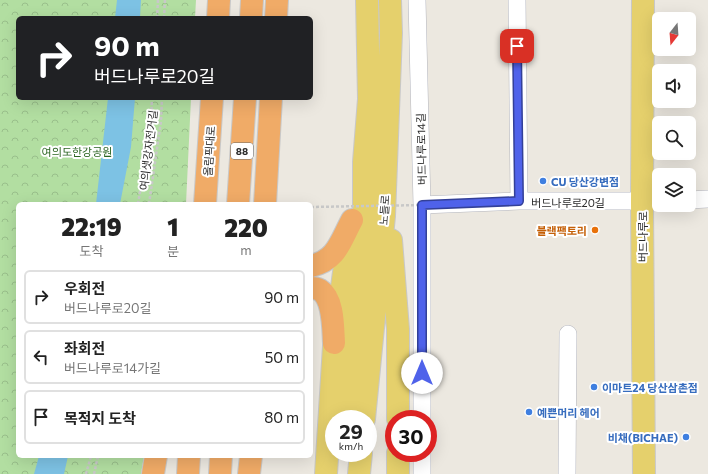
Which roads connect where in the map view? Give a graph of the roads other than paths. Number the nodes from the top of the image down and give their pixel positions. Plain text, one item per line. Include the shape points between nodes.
1 (219, 0) edge
2 (252, 0) edge
3 (277, 0) edge
4 (367, 0) edge
5 (390, 0) edge
6 (417, 0) edge
7 (517, 0) edge
8 (644, 0) edge
9 (218, 16) edge
10 (251, 16) edge
11 (276, 16) edge
12 (212, 100) edge
13 (245, 100) edge
14 (271, 100) edge
15 (364, 162) junction
16 (386, 166) junction
17 (266, 199) edge
18 (708, 199) edge
19 (696, 200) edge
20 (519, 201) junction
21 (650, 201) edge
22 (206, 202) edge
23 (238, 202) edge
24 (422, 205) junction
25 (352, 220) junction
26 (313, 266) edge
27 (313, 288) edge
28 (568, 334) dead end
29 (334, 343) junction
30 (349, 410) edge
31 (365, 410) edge
32 (398, 410) edge
33 (422, 410) edge
34 (156, 458) edge
35 (189, 458) edge
36 (222, 458) edge
37 (251, 458) edge
38 (251, 458) edge
39 (345, 462) edge
40 (360, 462) edge
41 (398, 462) edge
42 (422, 462) edge
43 (153, 474) edge
44 (188, 474) edge
45 (220, 474) edge
46 (249, 474) edge
47 (252, 474) edge
48 (326, 474) edge
49 (344, 474) edge
50 (359, 474) edge
51 (398, 474) edge
52 (422, 474) edge
53 (567, 474) edge
54 (644, 474) edge

1 - 9 highway
2 - 10 highway
3 - 11 highway
4 - 15 main road, 노들로 via 369,99
5 - 16 main road, 노들로
6 - 24 street, 버드나루로14길
7 - 20 street
8 - 21 main road, 버드나루로
12 - 22 highway, 올림픽대로
13 - 23 highway, 88
14 - 17 highway
15 - 25 main road
15 - 30 main road, 노들로 via 364,213
16 - 31 main road, 노들로 via 384,216
16 - 32 main road via 398,329
18 - 19 street
20 - 21 street, 버드나루로20길
20 - 24 street, 버드나루로20길
21 - 54 main road, 버드나루로
24 - 33 street, 버드나루로14길
25 - 26 highway via 333,255 322,264
25 - 29 main road
27 - 29 highway via 320,290 326,296 331,308
28 - 53 street
29 - 48 main road
34 - 43 highway
35 - 44 highway
36 - 45 highway
37 - 46 highway
38 - 47 highway
39 - 49 main road
40 - 50 main road
41 - 51 main road
42 - 52 street

